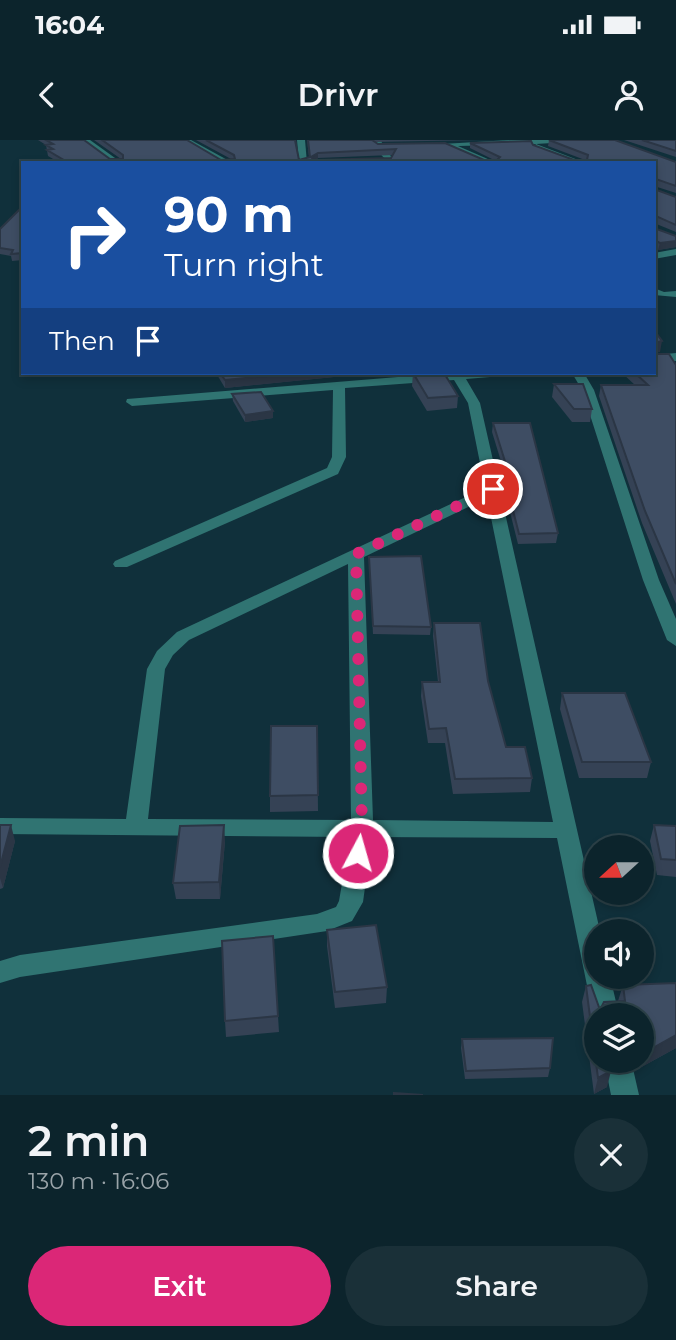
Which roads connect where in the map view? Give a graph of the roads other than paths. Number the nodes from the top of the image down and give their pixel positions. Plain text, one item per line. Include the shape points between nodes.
1 (85, 140) edge
2 (185, 140) edge
3 (301, 140) edge
4 (566, 140) edge
5 (595, 140) edge
6 (505, 141) edge
7 (525, 141) edge
8 (378, 143) edge
9 (432, 144) edge
10 (446, 144) junction
11 (392, 145) edge
12 (379, 160) edge
13 (115, 161) edge
14 (225, 161) edge
15 (303, 161) edge
16 (395, 161) edge
17 (488, 161) edge
18 (577, 161) edge
19 (676, 252) edge
20 (656, 256) edge
21 (656, 292) edge
22 (676, 294) edge
23 (676, 357) edge
24 (656, 359) edge
25 (446, 375) edge
26 (458, 375) edge
27 (579, 375) edge
28 (339, 385) junction
29 (132, 402) dead end
30 (493, 489) junction
31 (356, 554) junction
32 (121, 564) dead end
33 (676, 640) edge
34 (0, 826) edge
35 (136, 827) junction
36 (362, 828) junction
37 (565, 830) junction
38 (585, 919) edge
39 (0, 972) edge
40 (620, 1073) edge
41 (625, 1095) edge

1 - 13 street
2 - 14 street
3 - 15 street
4 - 5 street
4 - 7 street
6 - 7 street
6 - 10 street
7 - 18 street
8 - 11 street
8 - 16 street via 382,153
9 - 10 street
10 - 17 street
12 - 16 street
19 - 20 street
21 - 22 street
23 - 24 street
25 - 28 street
26 - 30 street via 474,403
27 - 33 street
28 - 29 street
28 - 32 street via 339,457 333,471
30 - 31 street
30 - 37 street
31 - 35 street via 183,636 159,659
31 - 36 street
34 - 35 street
35 - 36 street
36 - 37 street
36 - 39 street via 351,902 334,920
37 - 38 street
40 - 41 street

